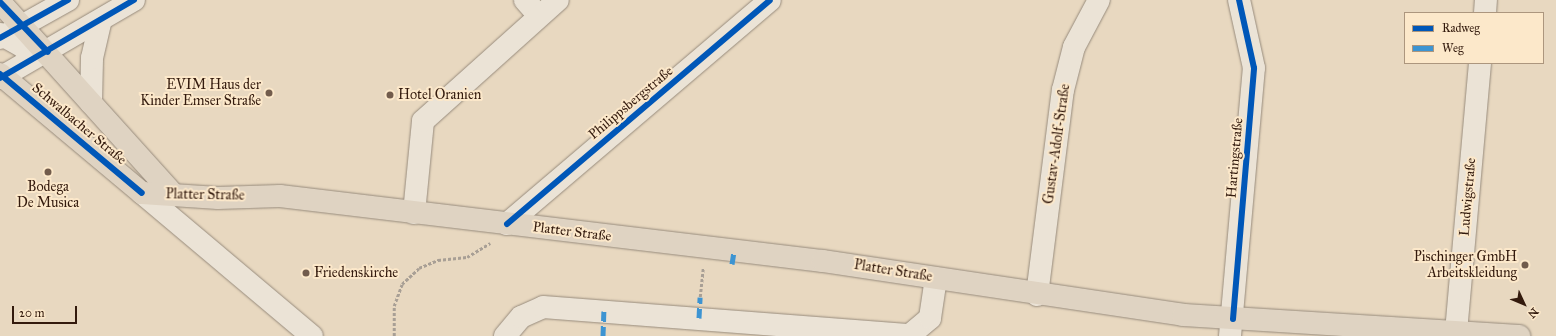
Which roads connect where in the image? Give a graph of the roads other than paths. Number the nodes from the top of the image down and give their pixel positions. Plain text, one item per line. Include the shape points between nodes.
1 (68, 0) edge
2 (134, 0) edge
3 (526, 0) edge
4 (558, 0) edge
5 (770, 0) edge
6 (1099, 0) edge
7 (1239, 0) edge
8 (1486, 0) edge
9 (0, 2) edge
10 (1485, 12) edge
11 (539, 16) junction
12 (100, 23) junction
13 (22, 25) junction
14 (1, 36) edge
15 (48, 52) junction
16 (1480, 64) edge
17 (1, 76) edge
18 (91, 103) junction
19 (167, 187) junction
20 (142, 193) junction
21 (414, 213) junction
22 (507, 224) junction
23 (936, 278) junction
24 (251, 284) junction
25 (1037, 294) junction
26 (1232, 328) edge
27 (1456, 332) junction
28 (871, 334) edge
29 (312, 336) edge
30 (505, 336) edge
31 (1519, 336) edge

1 - 13 street
2 - 12 street
3 - 11 street
4 - 11 street
5 - 22 street, Philippsbergstraße
6 - 25 street, Gustav-Adolf-Straße via 1074,46 1063,90
7 - 26 street, Hartingstraße via 1254,68
8 - 10 street
9 - 13 main road, Schwalbacher Straße
11 - 21 street via 423,121
12 - 15 street
12 - 18 street via 92,58
13 - 14 street
13 - 15 main road, Schwalbacher Straße
14 - 15 street via 23,47
15 - 17 street
15 - 18 main road, Schwalbacher Straße
16 - 27 street, Ludwigstraße
17 - 20 main road, Schwalbacher Straße
18 - 19 main road, Schwalbacher Straße
19 - 20 main road, Platter Straße
19 - 21 main road, Platter Straße via 218,198 268,195
19 - 24 street, Schwalbacher Straße
20 - 24 street, Schwalbacher Straße
21 - 22 main road, Platter Straße
22 - 23 main road, Platter Straße
23 - 25 main road, Platter Straße
23 - 28 street via 930,318 910,335
24 - 29 street, Schwalbacher Straße
25 - 26 main road, Platter Straße
26 - 27 main road, Platter Straße
27 - 31 main road, Platter Straße
28 - 30 street via 542,306 521,317

